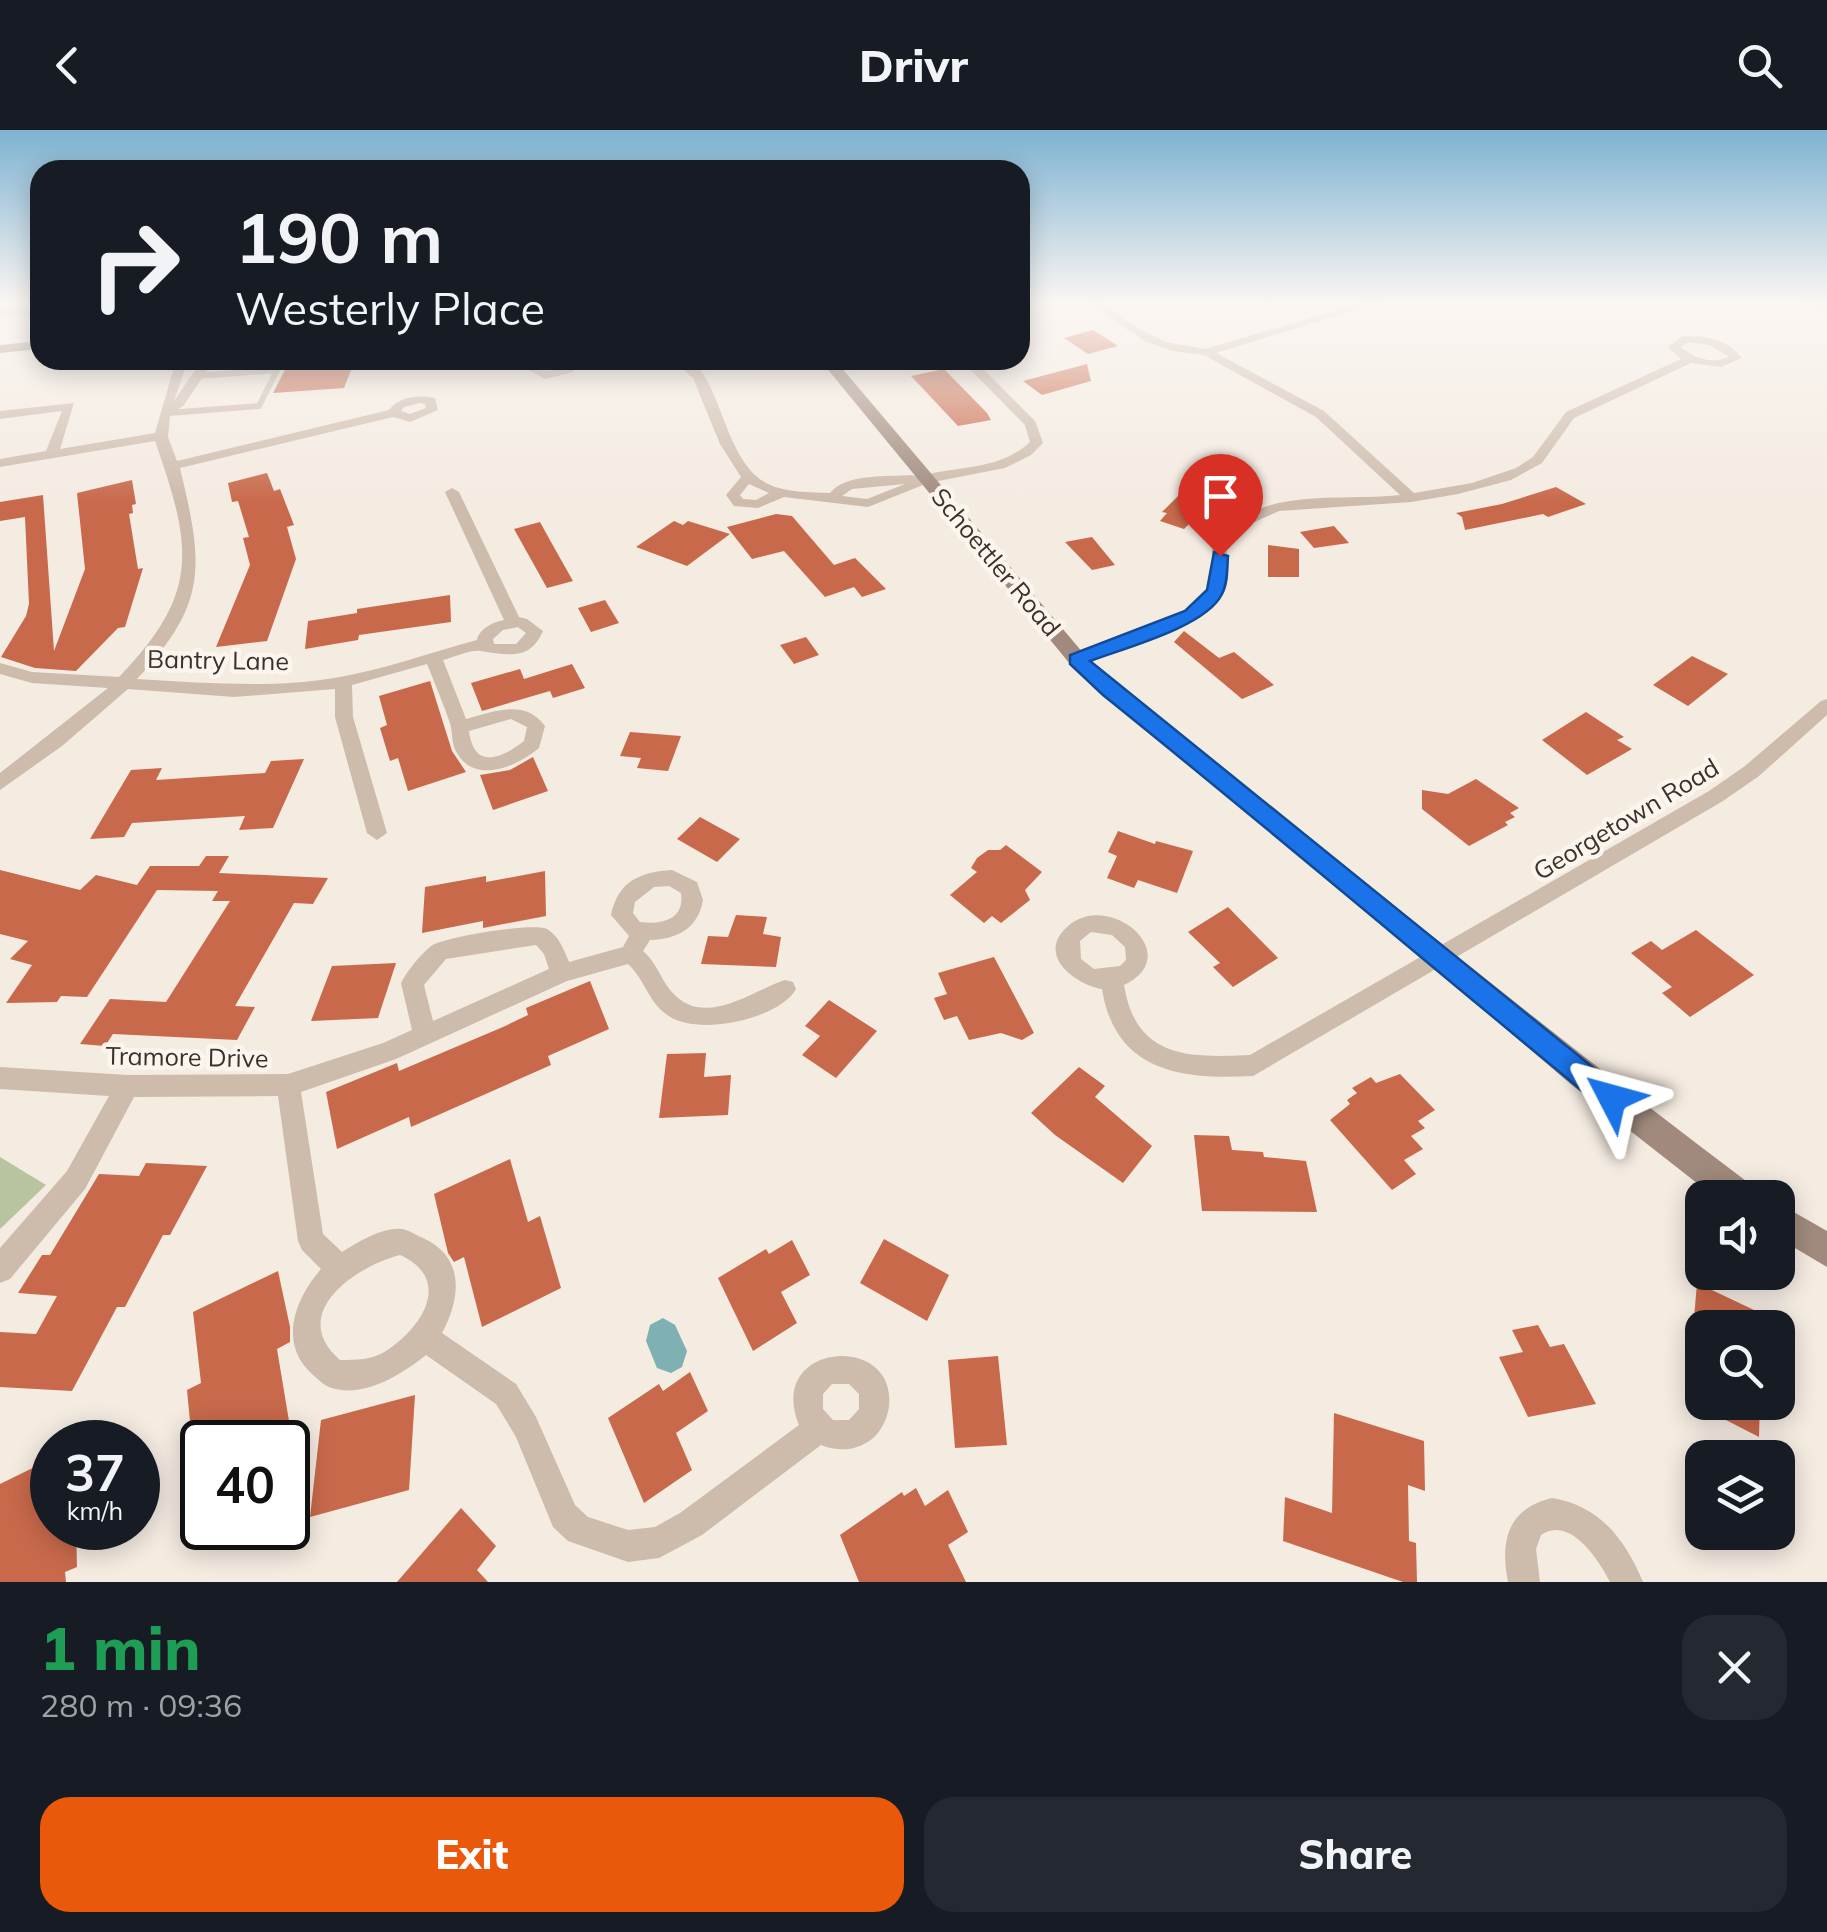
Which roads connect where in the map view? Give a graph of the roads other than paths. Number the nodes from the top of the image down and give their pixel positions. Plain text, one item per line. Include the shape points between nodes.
1 (1235, 368) edge
2 (1672, 368) edge
3 (178, 370) edge
4 (201, 370) edge
5 (535, 370) edge
6 (566, 370) edge
7 (693, 370) edge
8 (835, 370) edge
9 (977, 370) edge
10 (197, 376) junction
11 (393, 413) dead end
12 (168, 414) junction
13 (0, 415) edge
14 (160, 436) junction
15 (52, 454) junction
16 (0, 463) edge
17 (172, 466) junction
18 (926, 479) junction
19 (746, 480) junction
20 (452, 492) dead end
21 (779, 494) junction
22 (1411, 498) junction
23 (513, 622) junction
24 (484, 643) junction
25 (433, 657) junction
26 (1077, 659) junction
27 (0, 668) edge
28 (344, 682) junction
29 (127, 683) junction
30 (1827, 705) edge
31 (460, 727) dead end
32 (0, 783) edge
33 (377, 833) dead end
34 (643, 933) dead end
35 (630, 954) junction
36 (1439, 959) junction
37 (562, 973) junction
38 (1112, 981) dead end
39 (785, 989) dead end
40 (424, 1033) junction
41 (0, 1078) edge
42 (288, 1085) junction
43 (127, 1086) junction
44 (1719, 1180) edge
45 (1795, 1230) edge
46 (1827, 1250) edge
47 (338, 1267) junction
48 (0, 1269) edge
49 (424, 1338) junction
50 (818, 1429) dead end
51 (1524, 1582) edge
52 (1627, 1582) edge

1 - 22 street via 1320,414
2 - 22 street via 1570,416 1556,427 1541,460 1526,470
3 - 12 street
4 - 10 street
5 - 6 street via 545,376
7 - 19 street
8 - 18 street, Schoettler Road
9 - 18 street via 1031,424 1036,443 1024,456 994,467
10 - 12 street
10 - 12 lane via 278,370 259,406
11 - 17 street
12 - 14 street
13 - 15 street via 70,406
14 - 15 street
14 - 17 street
15 - 16 street
17 - 29 street via 192,564 183,603
18 - 21 street via 860,504
18 - 26 street, Schoettler Road
19 - 21 street
19 - 21 street via 733,495 739,503 758,504
20 - 23 street, Bantry Lane
22 - 26 street via 1254,512 1219,542 1220,576 1209,601 1191,615
23 - 24 street, Bantry Lane via 492,629
23 - 24 street, Bantry Lane via 535,631 526,646 500,652
24 - 25 street, Bantry Lane
25 - 28 street, Bantry Lane
25 - 31 street
26 - 36 street, Schoettler Road
27 - 29 street, Bantry Lane via 32,677
28 - 29 street, Bantry Lane via 234,690
28 - 33 street via 344,717
29 - 32 street
30 - 36 street, Georgetown Road via 1716,796
34 - 35 street
35 - 37 street, Tramore Drive
35 - 39 street via 645,962 674,1010 688,1016 725,1016
36 - 38 street, Georgetown Road via 1253,1064 1214,1068 1176,1065 1144,1050 1123,1026
36 - 44 street, Schoettler Road
37 - 40 street, Tramore Drive
37 - 40 street via 540,936 440,951 412,983
40 - 42 street, Tramore Drive
41 - 43 street, Tramore Drive
42 - 43 street, Tramore Drive
42 - 47 street via 312,1241
43 - 48 street via 76,1180
45 - 46 street
47 - 49 street via 380,1244 420,1246 434,1257 443,1294
47 - 49 street via 308,1320 311,1354 321,1367 335,1376 372,1375
49 - 50 street via 506,1394 564,1516 579,1530 628,1546 659,1542 691,1524
51 - 52 street via 1518,1564 1523,1530 1548,1514 1566,1516 1594,1533

